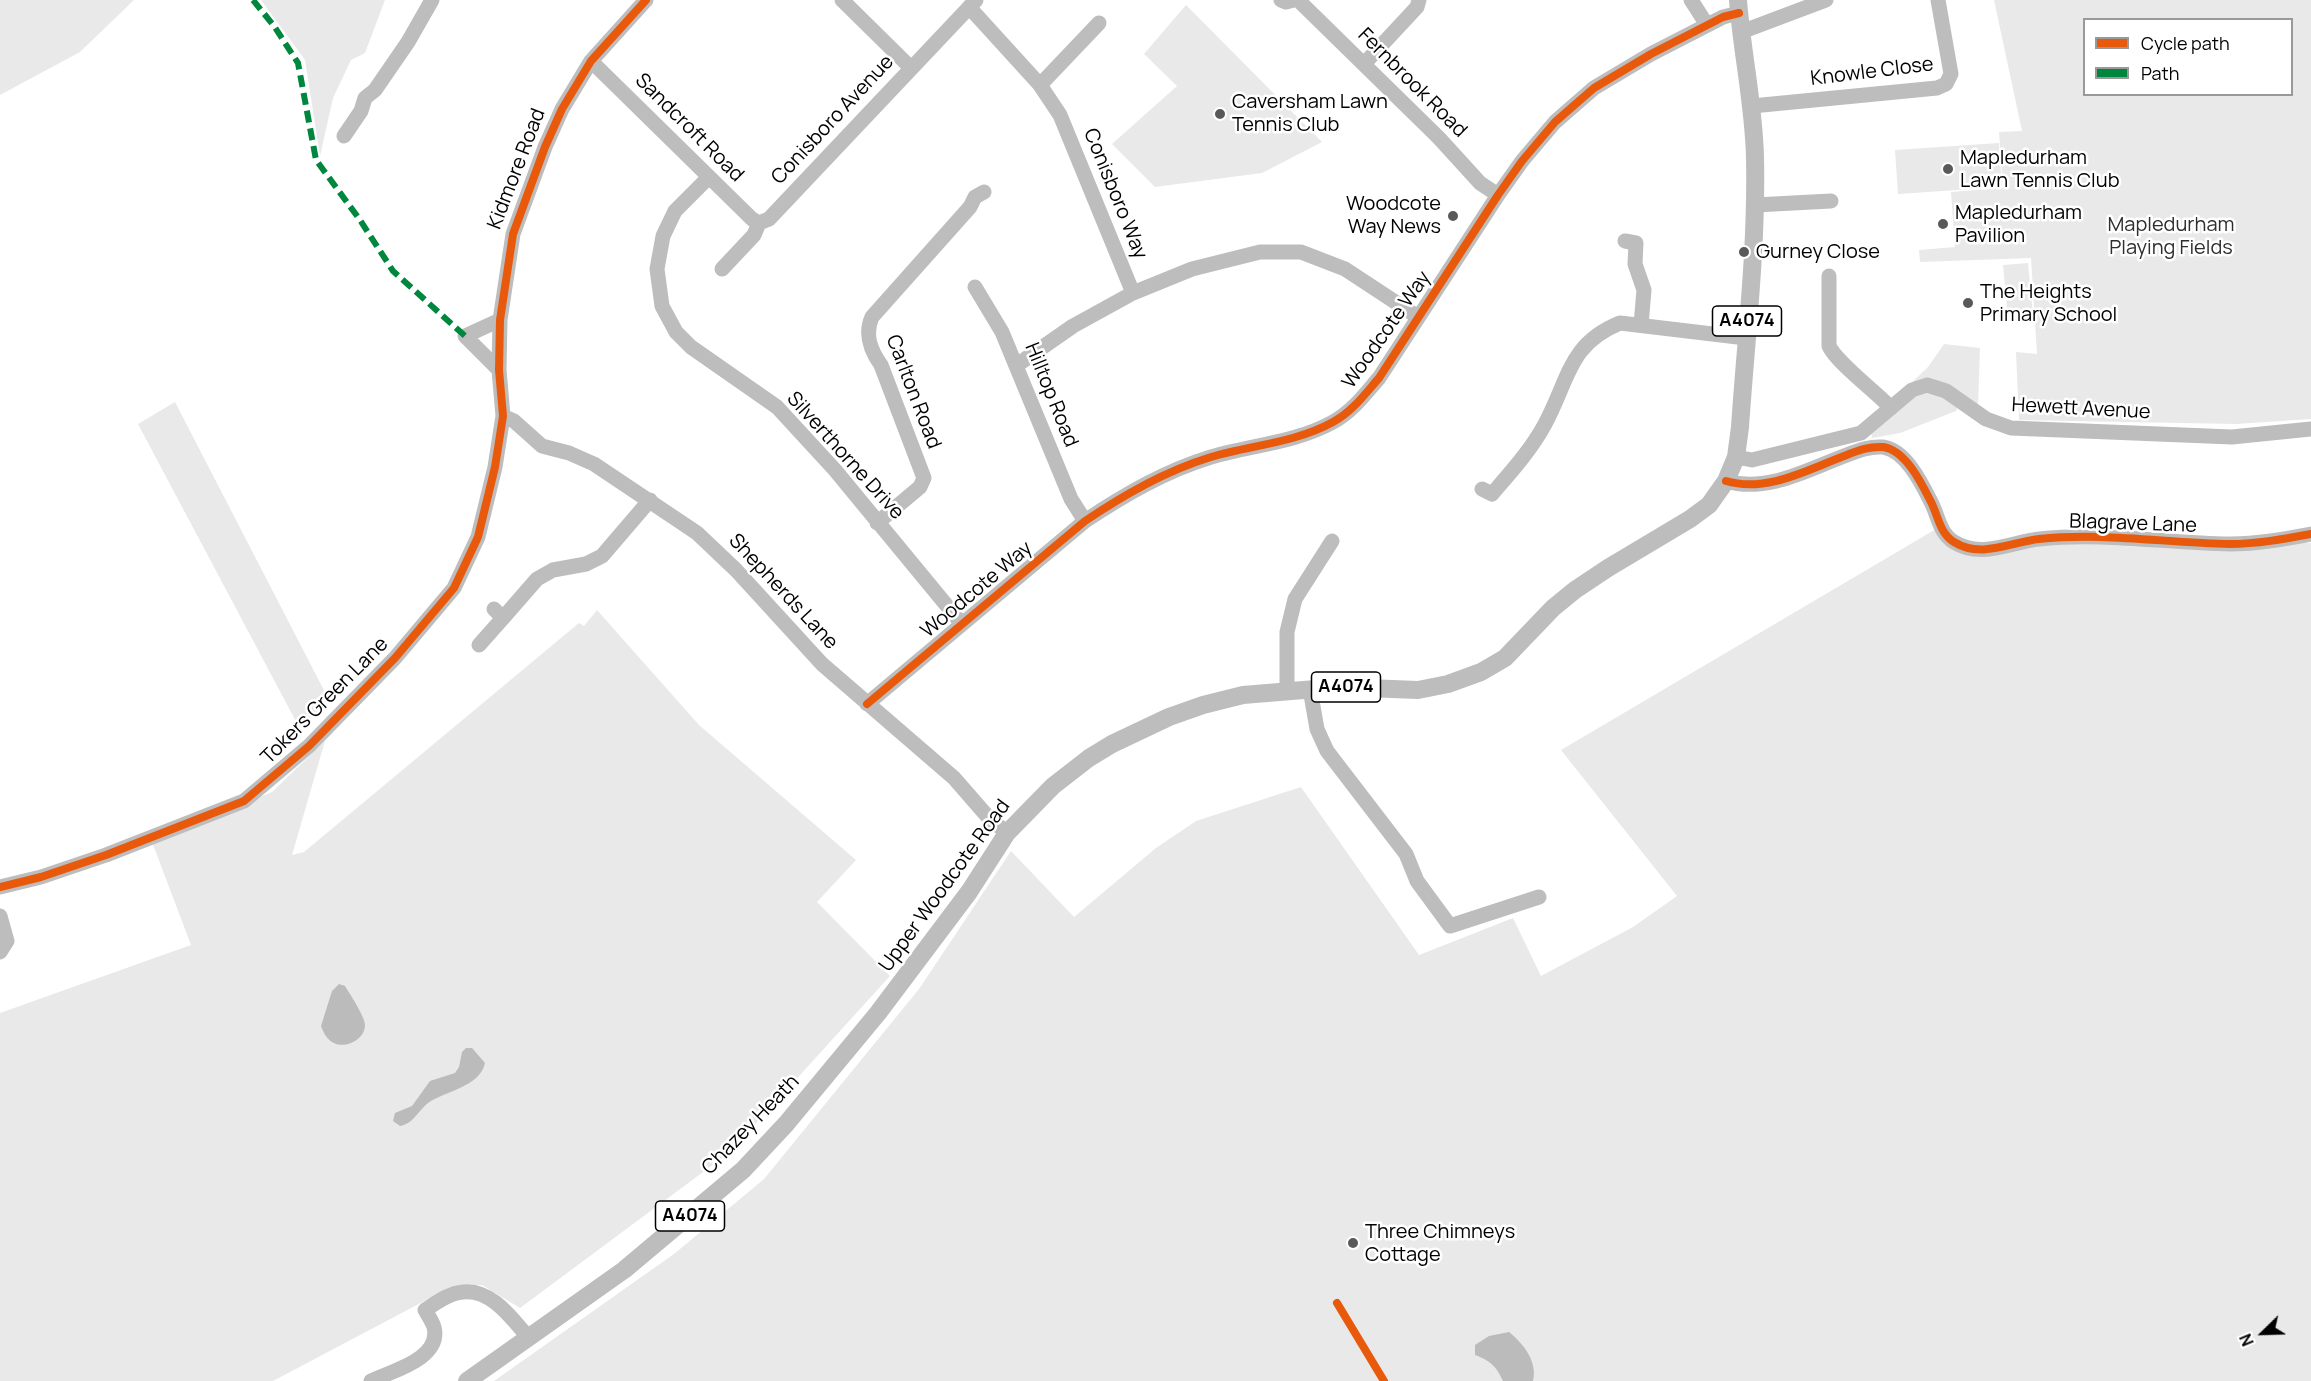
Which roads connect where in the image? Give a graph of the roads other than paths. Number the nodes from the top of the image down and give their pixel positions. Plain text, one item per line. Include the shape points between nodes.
1 (432, 0) edge
2 (646, 0) edge
3 (842, 0) edge
4 (1281, 0) edge
5 (1296, 0) edge
6 (1419, 0) edge
7 (1691, 0) edge
8 (1826, 0) edge
9 (1938, 0) edge
10 (973, 4) edge
11 (1738, 7) edge
12 (1099, 23) dead end
13 (1707, 25) junction
14 (1741, 32) junction
15 (591, 61) junction
16 (1365, 64) junction
17 (911, 68) junction
18 (1040, 86) junction
19 (1752, 106) junction
20 (344, 136) dead end
21 (709, 177) junction
22 (984, 192) dead end
23 (1498, 195) junction
24 (1831, 204) dead end
25 (1755, 205) junction
26 (759, 223) junction
27 (1635, 243) dead end
28 (722, 269) dead end
29 (1829, 276) dead end
30 (975, 287) dead end
31 (1133, 293) junction
32 (1418, 317) junction
33 (500, 320) junction
34 (1641, 325) junction
35 (1746, 338) junction
36 (1017, 365) junction
37 (499, 370) junction
38 (1891, 408) junction
39 (503, 416) junction
40 (2311, 429) edge
41 (1861, 433) junction
42 (1863, 448) junction
43 (1736, 457) junction
44 (1726, 481) junction
45 (1490, 496) dead end
46 (650, 500) junction
47 (1085, 521) junction
48 (877, 523) junction
49 (2311, 534) edge
50 (1332, 541) dead end
51 (962, 624) junction
52 (479, 645) dead end
53 (1310, 689) junction
54 (1287, 690) junction
55 (867, 704) junction
56 (1007, 833) junction
57 (0, 888) edge
58 (1539, 897) dead end
59 (0, 916) edge
60 (0, 952) edge
61 (878, 1013) joint
62 (529, 1338) junction
63 (371, 1381) edge
64 (468, 1381) edge

1 - 20 street via 382,81 365,98
2 - 15 street, Kidmore Road
3 - 17 street
4 - 5 street, Fernbrook Road
5 - 16 street, Fernbrook Road
6 - 16 street
7 - 13 street
8 - 14 street
9 - 19 street, Knowle Close via 1951,74 1946,84
10 - 17 street, Conisboro Avenue
10 - 18 street, Conisboro Way
11 - 13 street, Woodcote Way
11 - 14 main road, Upper Woodcote Road / A4074
12 - 18 street
13 - 23 street, Woodcote Way via 1594,88 1555,122
14 - 19 main road, Upper Woodcote Road / A4074
15 - 21 street, Sandcroft Road
15 - 33 street, Kidmore Road via 544,147 513,234
16 - 23 street, Fernbrook Road via 1480,183
17 - 26 street, Conisboro Avenue via 769,219
18 - 31 street, Conisboro Way via 1064,123
19 - 25 main road, Upper Woodcote Road / A4074
21 - 26 street, Sandcroft Road
21 - 48 street, Silverthorne Drive via 675,211 663,236 657,269 662,306 676,332 691,347 777,407 836,470
22 - 48 street, Carlton Road via 975,197 868,326 870,350 881,366 924,478 920,487
23 - 32 street, Woodcote Way
24 - 25 street
25 - 35 main road, Upper Woodcote Road / A4074
26 - 28 street, Conisboro Avenue via 754,235
27 - 34 street via 1635,264 1644,290
29 - 38 street via 1834,293 1829,346 1833,355
30 - 36 street, Hilltop Road
31 - 32 street via 1192,269 1260,252 1300,252 1345,269
31 - 36 street via 1073,326
32 - 47 street, Woodcote Way via 1360,401 1334,422 1298,437 1211,457 1175,471 1121,497
33 - 37 street, Kidmore Road
33 - 37 street via 465,336
34 - 35 street
34 - 45 street via 1620,323 1586,343 1575,358 1545,424 1520,463
35 - 43 main road, Upper Woodcote Road / A4074
36 - 47 street, Hilltop Road via 1071,499
37 - 39 street, Kidmore Road
38 - 40 street, Hewett Avenue via 1917,388 1934,385 1986,419 2011,428 2232,437
38 - 41 street, Hewett Avenue
39 - 46 street, Shepherds Lane via 542,446 594,464
39 - 57 street, Tokers Green Lane via 478,537 454,588 395,658 309,746 244,801 106,855
41 - 42 street
41 - 43 street, Hewett Avenue via 1752,459
42 - 44 street, Blagrave Lane via 1795,476 1752,485
42 - 49 street, Blagrave Lane via 1886,447 1896,451 1915,475 1948,537 1972,549 2074,537 2142,537 2231,544
43 - 44 main road, Upper Woodcote Road / A4074
44 - 53 main road, Upper Woodcote Road / A4074 via 1709,505 1575,590 1505,657 1481,672 1418,690
46 - 52 street via 602,556 586,564 553,570 537,579 499,614
46 - 55 street, Shepherds Lane via 697,533 822,664
47 - 51 street, Woodcote Way
48 - 51 street, Silverthorne Drive
50 - 54 street via 1317,552 1295,599 1287,632
51 - 55 street, Woodcote Way
53 - 54 main road, Upper Woodcote Road / A4074
53 - 58 street via 1317,729 1327,751 1406,854 1417,881 1450,926
54 - 56 main road, Upper Woodcote Road / A4074 via 1203,705 1131,734 1089,758 1053,786
55 - 56 street, Shepherds Lane via 954,778 988,818
56 - 61 main road, Upper Woodcote Road / A4074
59 - 60 street via 7,942
61 - 62 main road, Chazey Heath / A4074 via 743,1170 624,1270
62 - 63 street via 492,1299 463,1292 448,1296 425,1310 434,1336 423,1355 408,1366
62 - 64 main road, Chazey Heath / A4074

